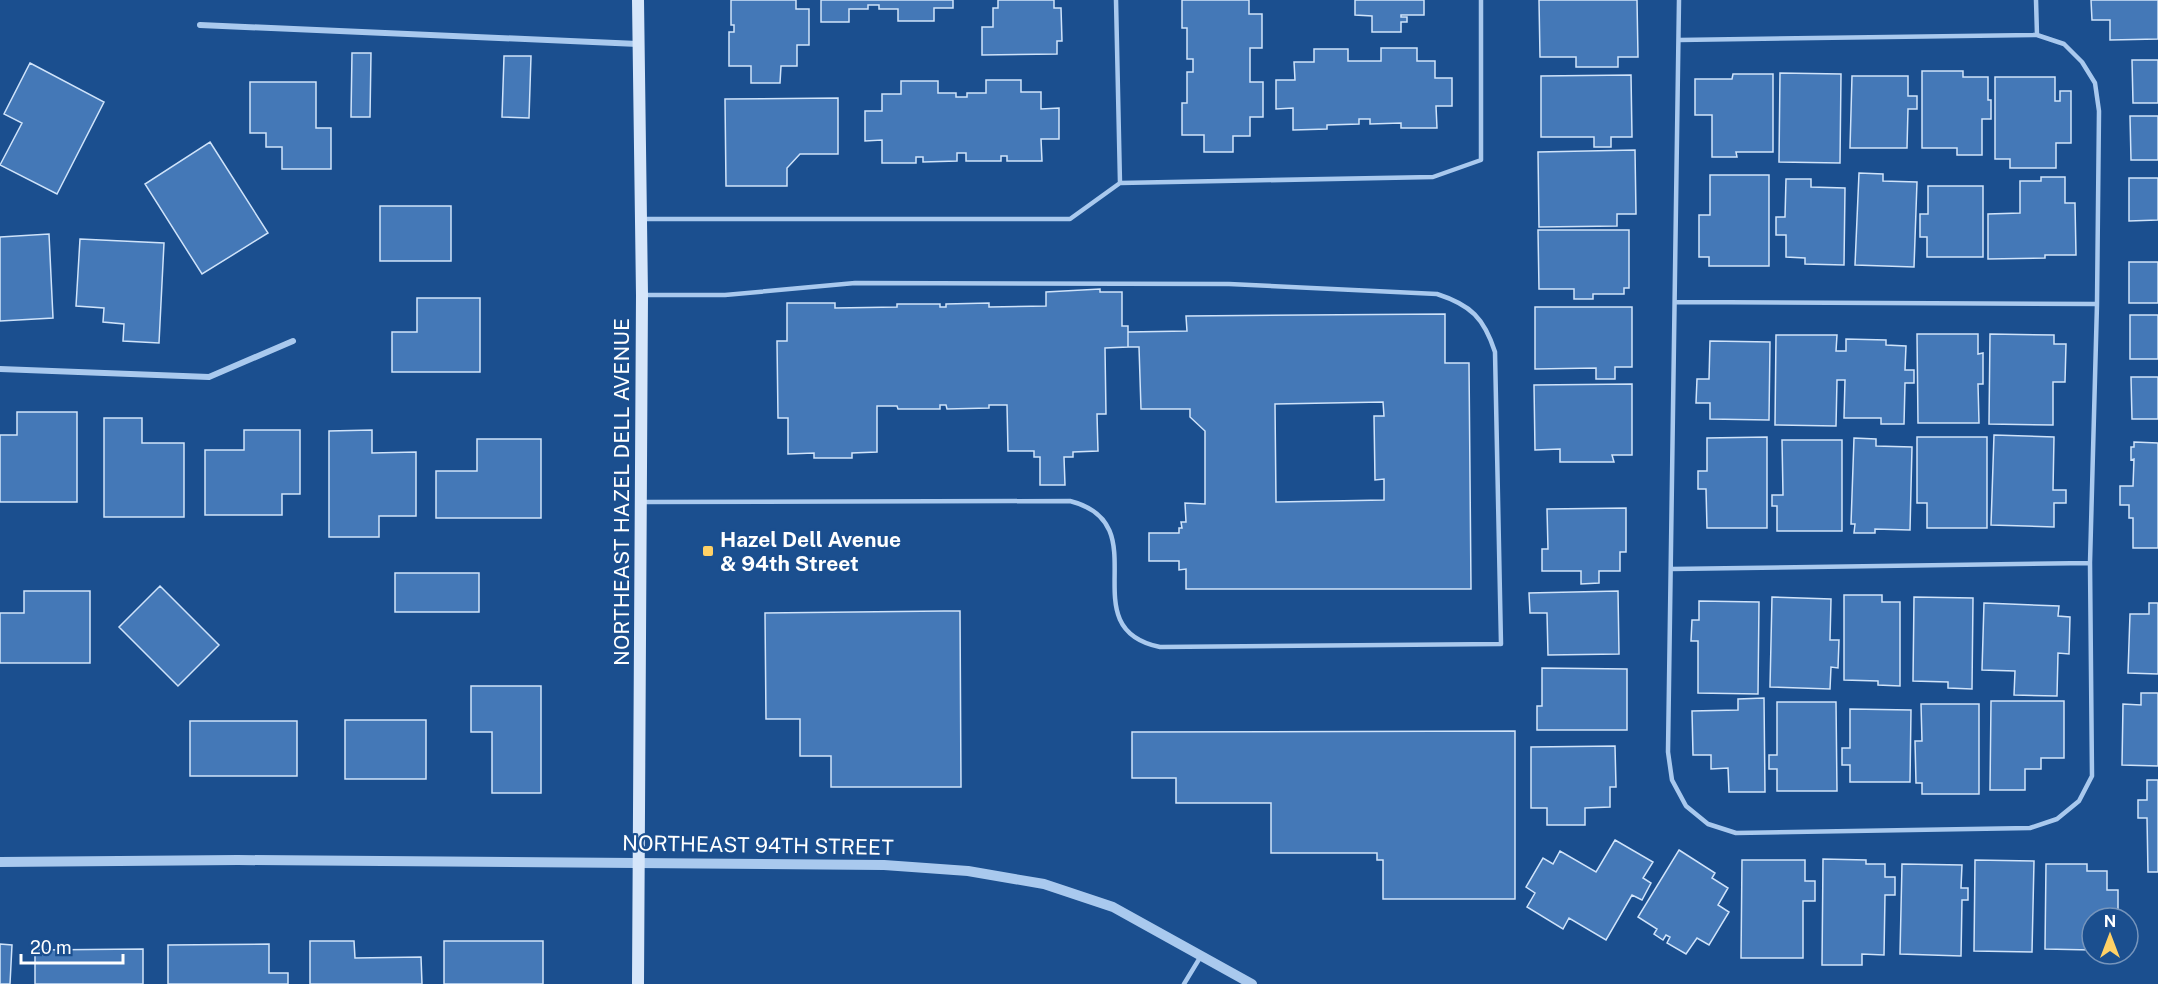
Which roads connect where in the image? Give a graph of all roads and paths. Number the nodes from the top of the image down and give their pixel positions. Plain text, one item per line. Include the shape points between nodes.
1 (638, 0) edge
2 (1116, 0) edge
3 (1480, 0) edge
4 (1679, 0) edge
5 (2036, 0) edge
6 (200, 25) dead end
7 (2037, 35) junction
8 (1679, 40) junction
9 (638, 44) junction
10 (1120, 183) junction
11 (640, 219) junction
12 (642, 295) junction
13 (1675, 302) junction
14 (2097, 304) junction
15 (293, 341) dead end
16 (0, 369) edge
17 (640, 502) junction
18 (2090, 563) junction
19 (1671, 569) junction
20 (0, 862) edge
21 (639, 863) junction
22 (1201, 956) junction
23 (638, 984) edge
24 (1184, 984) edge
25 (1252, 984) edge

1 - 9 main road, NORTHEAST HAZEL DELL AVENUE
2 - 10 lane
3 - 10 lane via 1481,160 1433,177
4 - 8 lane
5 - 7 lane
6 - 9 street
7 - 8 lane
7 - 14 lane via 2064,44 2095,82 2099,111
8 - 13 lane
9 - 11 main road, NORTHEAST HAZEL DELL AVENUE
10 - 11 lane via 1070,219
11 - 12 main road, NORTHEAST HAZEL DELL AVENUE
12 - 17 main road, NORTHEAST HAZEL DELL AVENUE
12 - 17 lane via 724,295 855,283 1229,284 1437,294 1458,300 1488,332 1495,352 1501,644 1147,644 1124,627 1118,615 1114,602 1114,540 1108,526 1098,513 1070,501
13 - 14 lane
13 - 19 lane
14 - 18 lane
15 - 16 street via 209,377
17 - 21 main road, NORTHEAST HAZEL DELL AVENUE
18 - 19 lane
18 - 19 lane via 2092,776 2079,801 2057,819 2030,828 1736,833 1708,824 1686,806 1672,780 1668,752
20 - 21 street, NORTHEAST 94TH STREET
21 - 22 street, NORTHEAST 94TH STREET via 884,865 968,870 1044,884 1113,907
21 - 23 main road, NORTHEAST HAZEL DELL AVENUE
22 - 24 lane
22 - 25 street, NORTHEAST 94TH STREET

